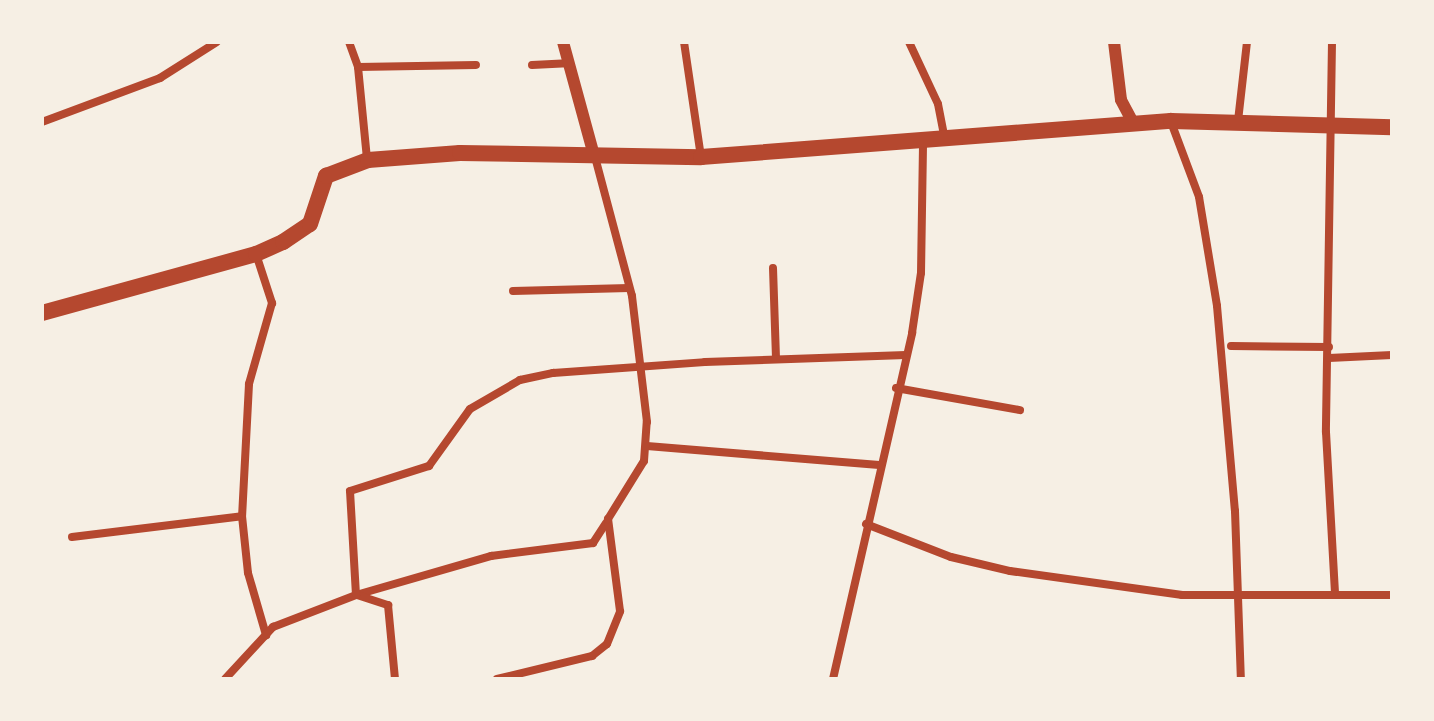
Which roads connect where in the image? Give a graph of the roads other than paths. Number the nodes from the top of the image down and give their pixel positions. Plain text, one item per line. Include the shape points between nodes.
1 (217, 42) edge
2 (349, 42) edge
3 (563, 42) edge
4 (684, 42) edge
5 (909, 42) edge
6 (1114, 42) edge
7 (1247, 42) edge
8 (1332, 42) edge
9 (567, 63) junction
10 (476, 65) dead end
11 (532, 65) dead end
12 (358, 67) junction
13 (1171, 121) junction
14 (1238, 121) junction
15 (42, 122) edge
16 (1134, 124) junction
17 (1334, 125) junction
18 (1392, 127) edge
19 (944, 136) junction
20 (923, 138) junction
21 (593, 152) junction
22 (701, 157) junction
23 (368, 160) junction
24 (256, 254) junction
25 (773, 268) dead end
26 (629, 288) junction
27 (513, 291) dead end
28 (42, 313) edge
29 (1231, 346) dead end
30 (1329, 347) junction
31 (906, 355) junction
32 (1392, 355) edge
33 (776, 358) junction
34 (1329, 358) junction
35 (641, 369) junction
36 (896, 388) junction
37 (1020, 410) dead end
38 (647, 446) junction
39 (879, 465) junction
40 (242, 516) junction
41 (608, 519) junction
42 (866, 524) junction
43 (72, 537) dead end
44 (1335, 594) junction
45 (356, 595) junction
46 (1239, 595) junction
47 (1392, 595) edge
48 (266, 635) junction
49 (225, 679) edge
50 (395, 679) edge
51 (497, 679) edge
52 (833, 679) edge
53 (1241, 679) edge

1 - 15 street via 160,78
2 - 12 street
3 - 9 street
4 - 22 street
5 - 19 street via 938,104
6 - 16 street via 1121,100
7 - 14 street
8 - 17 street
9 - 11 street
9 - 21 street
10 - 12 street
12 - 23 street
13 - 14 main road
13 - 16 main road
13 - 46 street via 1199,197 1217,306
14 - 17 main road
16 - 19 main road
17 - 18 main road
17 - 30 street
19 - 20 main road
20 - 22 main road
20 - 31 street via 921,273
21 - 22 main road
21 - 23 main road
21 - 26 street
23 - 24 main road via 326,176 310,224
24 - 28 main road
24 - 40 street via 272,303 249,384
25 - 33 street
26 - 27 street
26 - 35 street
29 - 30 street
30 - 34 street
31 - 33 street
31 - 36 street
32 - 34 street
33 - 35 street
34 - 44 street via 1326,432
35 - 38 street
35 - 45 street via 520,380 470,409 429,466 350,491
36 - 37 street
36 - 39 street
38 - 39 street
38 - 41 street via 636,478
39 - 42 street
40 - 43 street
40 - 48 street via 248,573
41 - 45 street via 593,543 491,556
41 - 51 street via 620,611 607,644 568,665
42 - 46 street via 951,557 1010,571 1182,595
42 - 52 street
44 - 46 street
44 - 47 street
45 - 48 street via 273,627
45 - 50 street via 388,605
46 - 53 street
48 - 49 street

